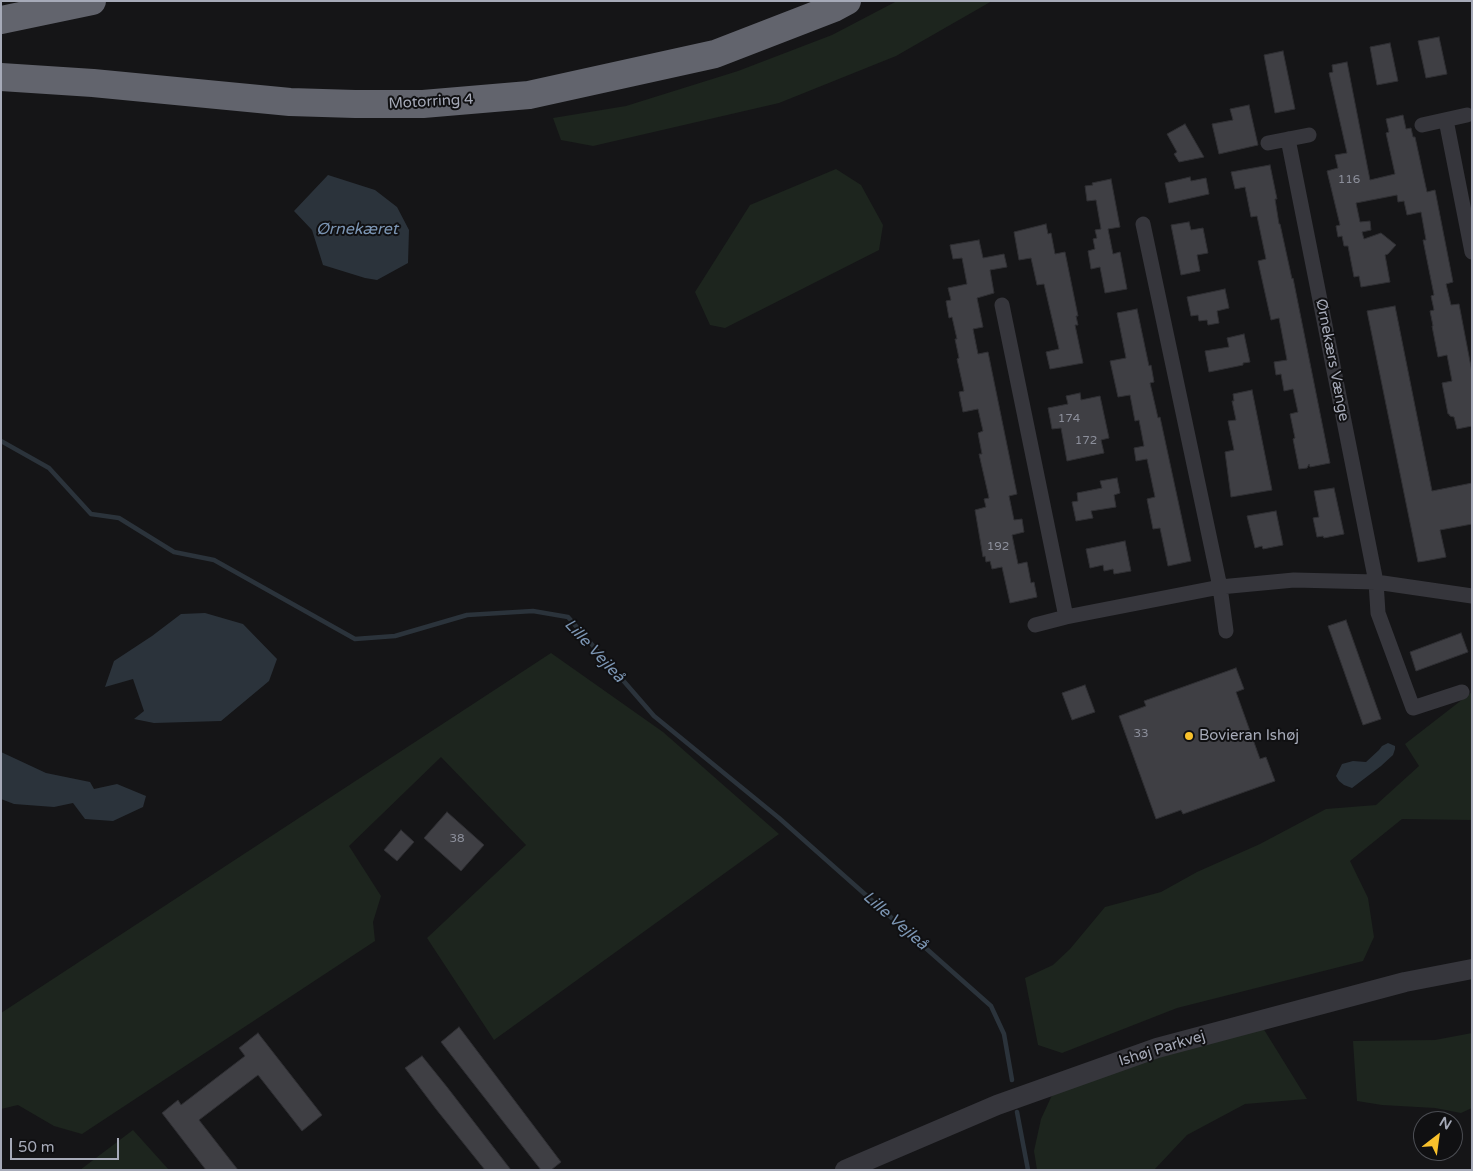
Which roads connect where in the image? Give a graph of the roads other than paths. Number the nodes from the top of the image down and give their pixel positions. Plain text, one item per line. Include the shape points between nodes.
1 (92, 1) edge
2 (847, 1) edge
3 (1, 20) edge
4 (1, 77) edge
5 (1467, 115) dead end
6 (1446, 120) junction
7 (1422, 124) dead end
8 (1309, 135) dead end
9 (1288, 139) junction
10 (1268, 143) dead end
11 (1143, 224) dead end
12 (1472, 252) edge
13 (1002, 306) dead end
14 (1376, 582) junction
15 (1220, 587) junction
16 (1472, 596) edge
17 (1066, 617) junction
18 (1035, 625) dead end
19 (1226, 631) dead end
20 (1462, 692) dead end
21 (1472, 969) edge
22 (854, 1166) edge

1 - 3 highway
2 - 4 highway, Motorring 4 via 716,54 529,95 423,104 290,102
5 - 6 street
6 - 7 street
6 - 12 street
8 - 9 street
9 - 10 street
9 - 14 street, Ørnekærs Vænge
11 - 15 street
13 - 17 street
14 - 15 street via 1294,580
14 - 16 street
14 - 20 street, Ørnekærs Vænge via 1378,613 1413,708
15 - 17 street
15 - 19 street
17 - 18 street
21 - 22 street, Ishøj Parkvej via 1405,982 1157,1048 997,1105

